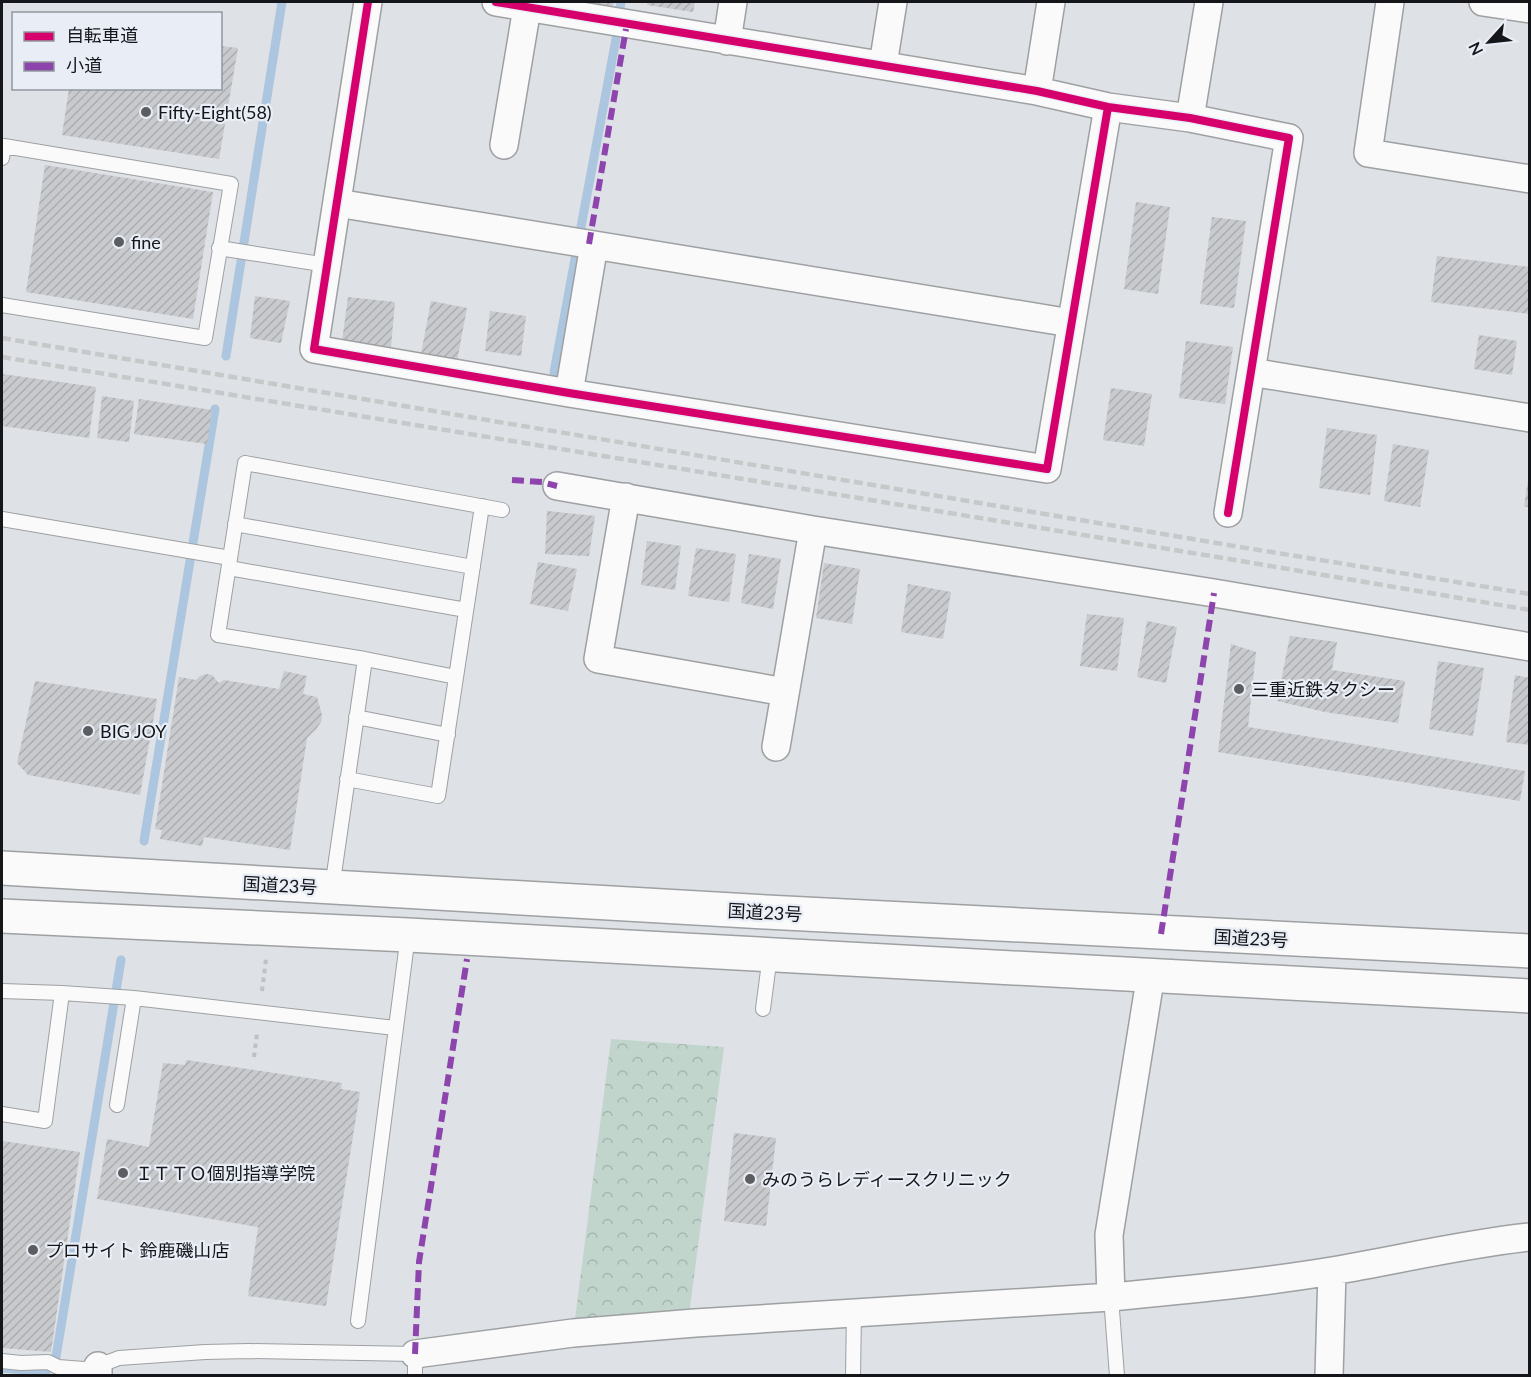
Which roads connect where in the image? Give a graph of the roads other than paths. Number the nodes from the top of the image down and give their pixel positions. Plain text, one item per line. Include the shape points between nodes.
1 (368, 2) edge
2 (496, 2) edge
3 (733, 2) edge
4 (893, 2) edge
5 (1051, 2) edge
6 (1209, 2) edge
7 (1390, 2) edge
8 (1483, 2) edge
9 (528, 4) edge
10 (1530, 9) edge
11 (629, 12) edge
12 (727, 41) junction
13 (883, 65) junction
14 (1037, 91) junction
15 (1108, 107) junction
16 (1190, 118) junction
17 (504, 145) dead end
18 (2, 158) edge
19 (1530, 179) edge
20 (337, 203) junction
21 (583, 243) junction
22 (226, 249) junction
23 (327, 265) junction
24 (2, 305) edge
25 (1071, 323) junction
26 (1251, 372) junction
27 (569, 393) junction
28 (1530, 418) edge
29 (557, 486) dead end
30 (626, 497) junction
31 (482, 506) junction
32 (502, 510) dead end
33 (1228, 513) dead end
34 (2, 519) edge
35 (235, 525) junction
36 (813, 530) junction
37 (229, 563) junction
38 (473, 567) junction
39 (466, 610) junction
40 (1530, 647) edge
41 (365, 659) junction
42 (456, 677) junction
43 (785, 692) junction
44 (356, 717) junction
45 (448, 735) junction
46 (776, 747) dead end
47 (347, 779) junction
48 (2, 868) edge
49 (332, 888) junction
50 (2, 916) edge
51 (408, 934) junction
52 (1530, 951) edge
53 (770, 955) junction
54 (1151, 974) junction
55 (2, 991) edge
56 (62, 993) junction
57 (1530, 996) edge
58 (129, 998) junction
59 (763, 1009) dead end
60 (395, 1028) junction
61 (117, 1105) dead end
62 (2, 1114) edge
63 (1530, 1237) edge
64 (1332, 1271) junction
65 (1111, 1297) junction
66 (854, 1313) junction
67 (358, 1321) dead end
68 (2, 1361) edge
69 (415, 1365) edge
70 (98, 1371) edge
71 (853, 1376) edge
72 (1117, 1376) edge
73 (1329, 1376) edge

1 - 20 street
2 - 9 street
3 - 12 street
4 - 13 street
5 - 14 street
6 - 16 street
7 - 19 street via 1368,153
8 - 10 street
9 - 11 street
9 - 17 street
11 - 12 street
12 - 13 street
13 - 14 street
14 - 15 street
15 - 16 street
15 - 25 street
16 - 26 street via 1289,138
18 - 22 lane via 4,146 231,184
20 - 21 street
20 - 23 street
21 - 25 street
21 - 27 street
22 - 23 lane
22 - 24 lane via 205,338
23 - 27 street via 314,349
25 - 27 street via 1047,469
26 - 28 street
26 - 33 street
29 - 30 street
30 - 36 street
30 - 43 street via 598,659
31 - 32 lane
31 - 35 lane via 245,463
31 - 38 lane
34 - 37 lane via 206,554
35 - 37 lane
35 - 38 lane
36 - 40 street
36 - 43 street
37 - 39 lane
37 - 41 lane via 218,635
38 - 39 lane
39 - 42 lane
41 - 42 lane
41 - 44 lane
42 - 45 lane
43 - 46 street
44 - 45 lane
44 - 47 lane
45 - 47 lane via 438,796
47 - 49 lane
48 - 49 highway, 国道23号
49 - 52 highway, 国道23号
50 - 51 highway
51 - 53 highway
51 - 60 lane
53 - 54 highway
53 - 59 lane
54 - 57 highway
54 - 65 street via 1109,1235
55 - 56 lane
56 - 58 lane
56 - 62 lane via 45,1121
58 - 60 lane
58 - 61 lane
60 - 67 lane
63 - 64 street via 1488,1241
64 - 65 street
64 - 73 street
65 - 66 street
65 - 72 lane
66 - 69 street via 573,1333
66 - 71 lane
68 - 70 lane via 48,1362 58,1367
69 - 70 lane via 249,1351 119,1358

